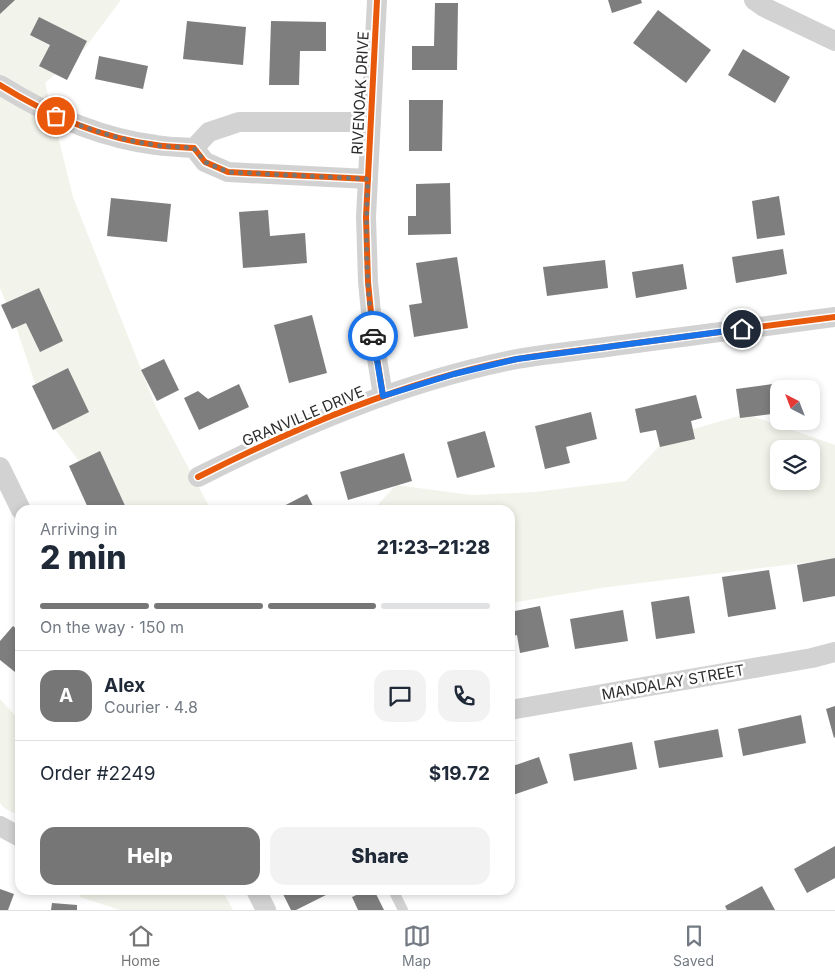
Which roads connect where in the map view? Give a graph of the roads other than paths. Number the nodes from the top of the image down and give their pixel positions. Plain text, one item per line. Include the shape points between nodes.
1 (377, 0) edge
2 (754, 0) edge
3 (835, 41) edge
4 (0, 85) edge
5 (372, 122) junction
6 (194, 148) junction
7 (368, 179) junction
8 (835, 317) edge
9 (383, 396) junction
10 (0, 467) edge
11 (198, 477) dead end
12 (19, 505) edge
13 (835, 652) edge
14 (515, 709) edge
15 (0, 826) edge
16 (15, 834) edge
17 (258, 895) edge
18 (396, 895) edge
19 (266, 910) edge
20 (403, 910) edge

1 - 5 street, RIVENOAK DRIVE
2 - 3 street
4 - 6 street via 41,109 92,131 155,145
5 - 6 street via 239,122 209,132
5 - 7 street, RIVENOAK DRIVE
6 - 7 street via 205,162 228,172
7 - 9 street, RIVENOAK DRIVE via 368,282
8 - 9 street, GRANVILLE DRIVE via 517,359
9 - 11 street, GRANVILLE DRIVE via 252,450
10 - 12 street
13 - 14 street, MANDALAY STREET
15 - 16 street
17 - 19 street
18 - 20 lane

